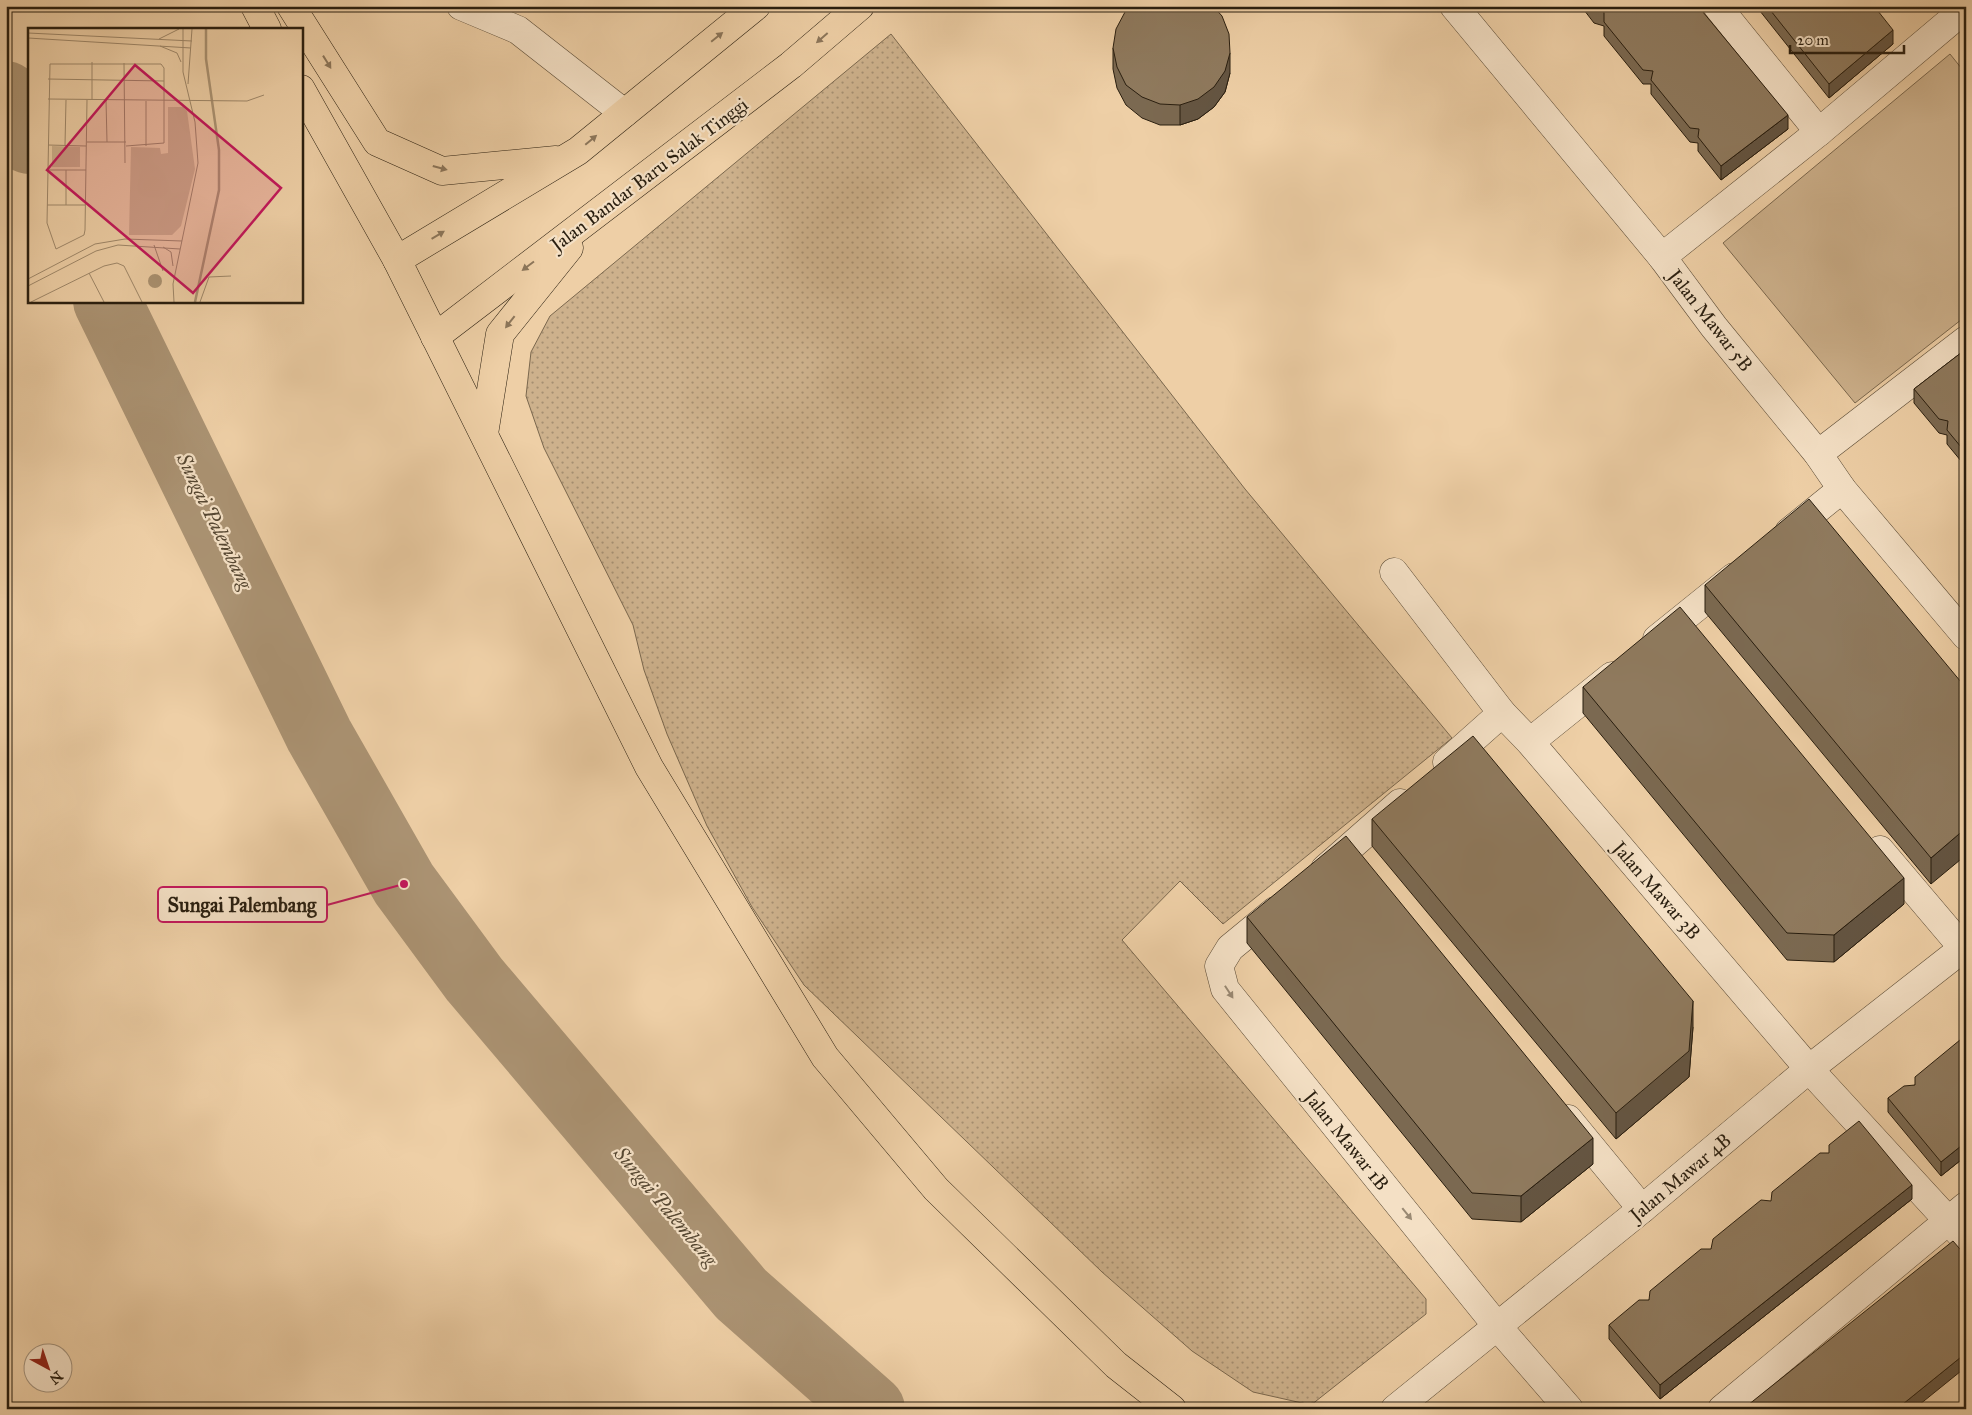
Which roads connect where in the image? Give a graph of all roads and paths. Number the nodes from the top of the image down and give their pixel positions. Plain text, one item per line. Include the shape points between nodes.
1 (255, 6) edge
2 (291, 6) edge
3 (461, 6) edge
4 (756, 6) edge
5 (860, 6) edge
6 (1454, 6) edge
7 (1717, 6) edge
8 (1965, 7) edge
9 (266, 28) edge
10 (302, 91) edge
11 (624, 113) junction
12 (1819, 132) junction
13 (564, 160) junction
14 (594, 215) junction
15 (1662, 257) junction
16 (397, 260) junction
17 (435, 337) junction
18 (1966, 340) edge
19 (484, 434) junction
20 (1818, 454) junction
21 (1842, 489) junction
22 (1394, 572) dead end
23 (1966, 636) edge
24 (1502, 713) junction
25 (1530, 742) junction
26 (1862, 828) edge
27 (1964, 947) edge
28 (1809, 1069) junction
29 (1554, 1102) edge
30 (1642, 1208) junction
31 (1960, 1222) edge
32 (1497, 1326) junction
33 (1172, 1409) edge
34 (1396, 1409) edge
35 (1569, 1409) edge
36 (1722, 1409) edge

1 - 9 main road
2 -> 13 main road via 377,142 442,171
3 - 11 street via 518,30
11 -> 4 main road
5 -> 14 main road, Jalan Bandar Baru Salak Tinggi via 791,65
6 - 15 street, Jalan Mawar 5B
7 - 12 street
8 - 12 street
10 - 16 main road
13 -> 11 main road
12 - 15 street
16 -> 13 main road
14 -> 17 main road, Jalan Bandar Baru Salak Tinggi
14 -> 19 main road via 500,334
15 - 20 street, Jalan Mawar 5B via 1714,327
16 - 17 main road
17 - 19 main road
18 - 20 street
19 - 33 main road via 649,767 825,1057 936,1189 1116,1365
20 - 21 street, Jalan Mawar 5B
21 - 23 street, Jalan Mawar 5B
21 - 25 street via 1759,556 1690,626 1634,658
22 - 24 street, Jalan Mawar 3B
24 - 25 street, Jalan Mawar 3B
24 -> 32 street, Jalan Mawar 1B via 1424,782 1353,858 1299,890 1230,948 1219,966 1225,989
25 - 28 street, Jalan Mawar 3B
26 - 27 street
27 - 28 street, Jalan Mawar 4B
28 - 30 street, Jalan Mawar 4B
28 - 31 street, Jalan Mawar 3B
29 - 30 street
30 - 32 street, Jalan Mawar 4B
31 - 36 street
32 - 34 street, Jalan Mawar 4B
32 - 35 street, Jalan Mawar 1B

